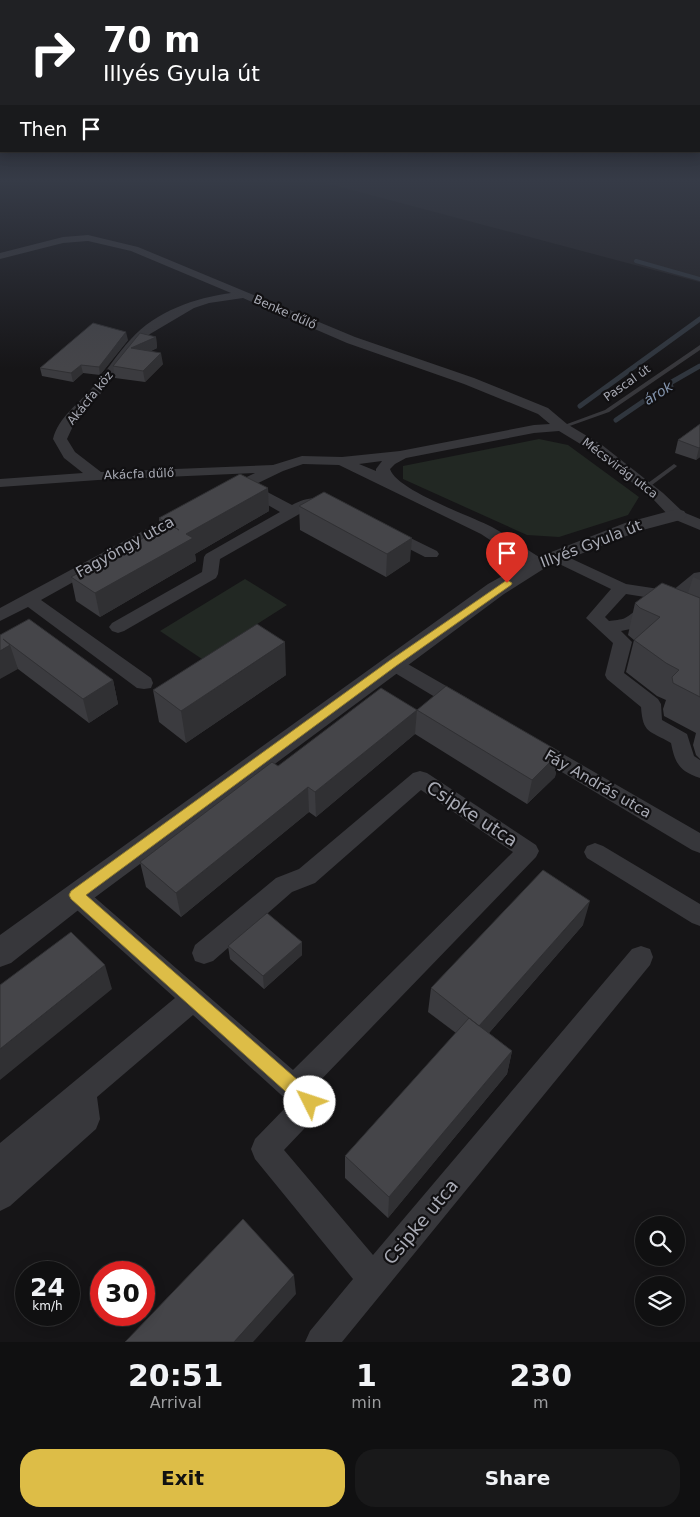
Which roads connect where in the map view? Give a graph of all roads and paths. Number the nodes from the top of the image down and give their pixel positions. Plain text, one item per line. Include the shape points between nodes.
1 (45, 244) edge
2 (112, 244) edge
3 (0, 256) edge
4 (245, 294) junction
5 (700, 346) edge
6 (562, 427) junction
7 (402, 455) junction
8 (340, 462) junction
9 (674, 466) dead end
10 (278, 468) junction
11 (98, 476) junction
12 (0, 483) edge
13 (242, 484) junction
14 (392, 484) junction
15 (646, 487) junction
16 (212, 499) edge
17 (339, 507) edge
18 (194, 509) edge
19 (292, 512) junction
20 (677, 515) junction
21 (372, 524) edge
22 (700, 525) edge
23 (431, 554) dead end
24 (548, 561) junction
25 (700, 577) edge
26 (622, 588) junction
27 (29, 600) junction
28 (676, 614) edge
29 (0, 615) edge
30 (118, 628) dead end
31 (606, 628) junction
32 (392, 663) junction
33 (144, 683) dead end
34 (475, 712) edge
35 (516, 736) edge
36 (700, 770) edge
37 (700, 844) edge
38 (595, 852) dead end
39 (76, 895) junction
40 (700, 916) edge
41 (0, 953) edge
42 (204, 953) dead end
43 (641, 957) dead end
44 (193, 999) junction
45 (294, 1088) junction
46 (83, 1092) junction
47 (0, 1162) edge
48 (0, 1196) edge
49 (373, 1280) junction
50 (321, 1342) edge

1 - 3 street, Benke dűlő
2 - 4 street, Benke dűlő via 134,249
4 - 6 street, Benke dűlő via 351,340 543,411
4 - 11 street, Akácfa köz via 186,306 150,328 136,340 72,419 60,440 79,463
5 - 6 lane, Pascal út via 607,411
6 - 7 street via 534,429
6 - 15 street, Mécsvirág utca via 597,448
7 - 8 street
7 - 14 street via 382,469
8 - 10 street via 302,460
8 - 14 street
9 - 15 lane
10 - 11 street, Akácfa dűlő
10 - 13 street
11 - 12 street, Akácfa dűlő
13 - 16 street
13 - 19 street
14 - 24 street
15 - 20 street, Mécsvirág utca
17 - 19 street via 330,503 308,503
18 - 27 street, Fagyöngy utca
19 - 30 street via 212,557 210,574
20 - 22 street, Mécsvirág utca
20 - 24 street, Illyés Gyula út via 632,526
21 - 23 street
24 - 26 street
24 - 32 street, Illyés Gyula út via 496,589
25 - 26 street via 684,600
26 - 31 street via 595,618
27 - 29 street, Fagyöngy utca
27 - 33 street
28 - 31 street via 650,607 629,624
31 - 36 street via 624,642 614,675 651,704 652,723 680,739 685,760
32 - 34 street
32 - 39 street, Illyés Gyula út
35 - 37 street, Fáy András utca
38 - 40 street
39 - 41 street, Illyés Gyula út
39 - 44 street, Csipke utca
42 - 45 street, Csipke utca via 284,885 307,876 420,779 528,851
43 - 49 street, Csipke utca
44 - 45 street, Csipke utca
44 - 46 street
45 - 49 street, Csipke utca via 310,1102 265,1149
46 - 47 street
46 - 48 street via 86,1119
49 - 50 street, Csipke utca

